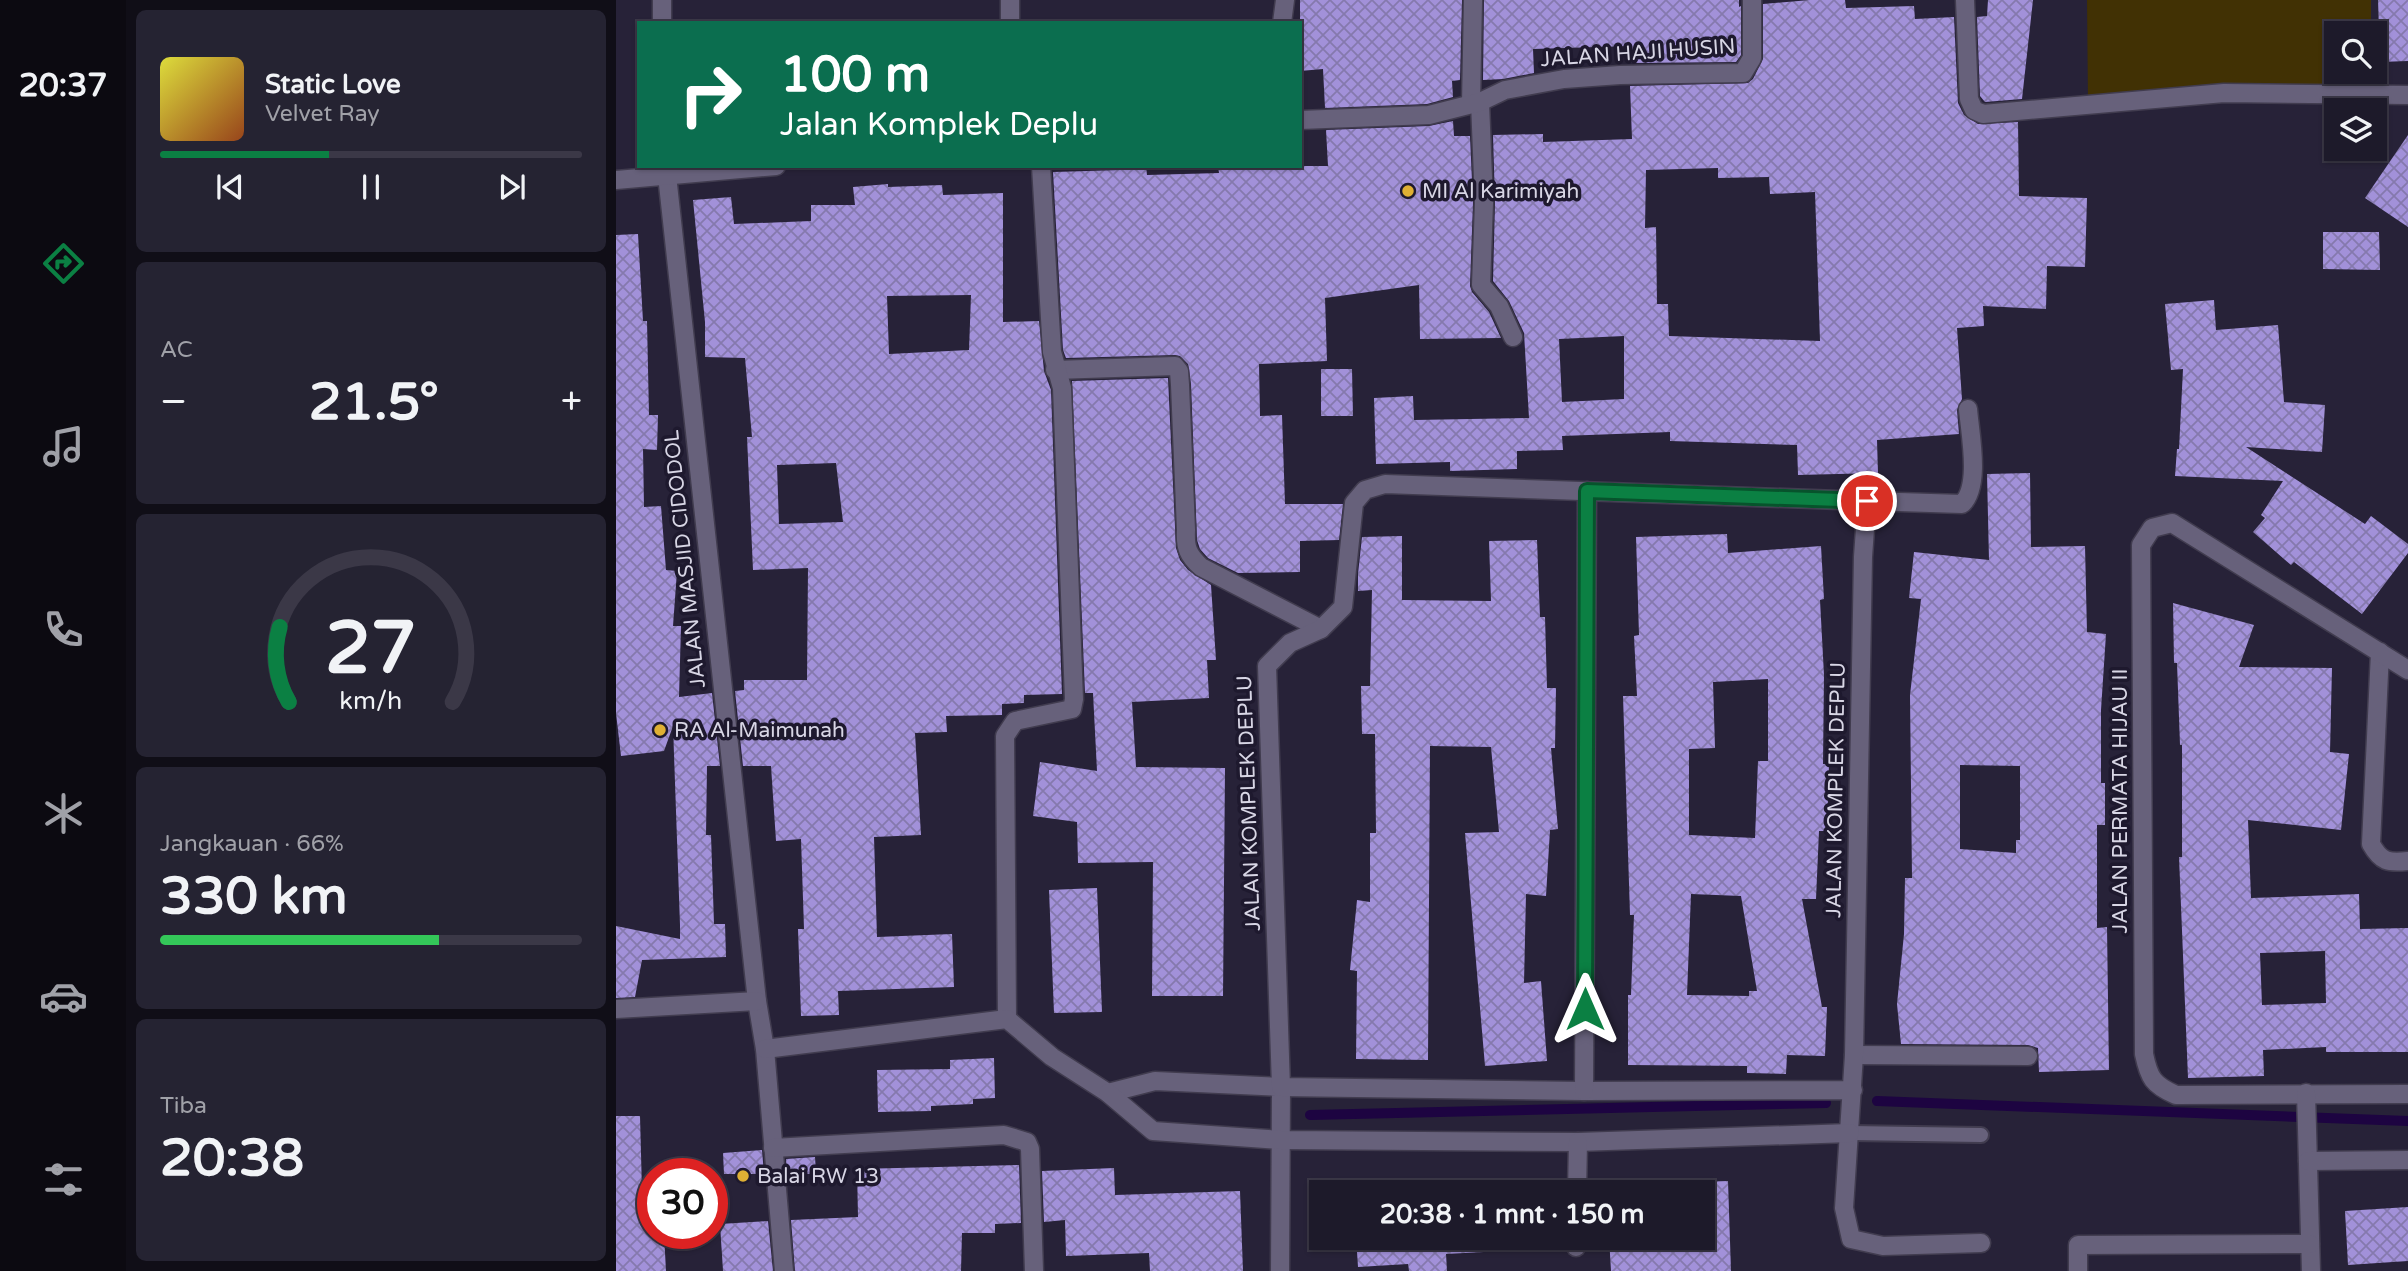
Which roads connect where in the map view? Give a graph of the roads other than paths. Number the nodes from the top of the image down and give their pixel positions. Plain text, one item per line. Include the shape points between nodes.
1 (662, 0) edge
2 (1010, 0) edge
3 (1285, 0) edge
4 (1473, 0) edge
5 (1752, 0) edge
6 (1965, 0) edge
7 (662, 21) edge
8 (1010, 21) edge
9 (1282, 21) edge
10 (2408, 95) edge
11 (1475, 103) junction
12 (1302, 120) edge
13 (732, 168) edge
14 (1041, 168) edge
15 (666, 171) edge
16 (616, 180) edge
17 (1513, 337) dead end
18 (1055, 370) junction
19 (1968, 409) dead end
20 (1587, 491) junction
21 (1867, 501) junction
22 (1321, 629) junction
23 (2380, 652) junction
24 (2408, 670) edge
25 (2408, 861) edge
26 (757, 1002) junction
27 (616, 1009) edge
28 (1007, 1019) junction
29 (765, 1049) junction
30 (1854, 1055) junction
31 (2028, 1056) dead end
32 (1853, 1090) junction
33 (1584, 1091) junction
34 (1282, 1092) junction
35 (1108, 1093) junction
36 (2305, 1093) junction
37 (2408, 1094) edge
38 (1850, 1133) junction
39 (1281, 1135) junction
40 (1981, 1135) dead end
41 (1578, 1142) junction
42 (773, 1149) junction
43 (2408, 1160) edge
44 (2308, 1161) junction
45 (1577, 1180) edge
46 (1981, 1244) dead end
47 (2310, 1244) junction
48 (785, 1271) edge
49 (1034, 1271) edge
50 (1280, 1271) edge
51 (2078, 1271) edge
52 (2311, 1271) edge

1 - 7 street
2 - 8 street
3 - 9 street
4 - 11 street
5 - 11 street, JALAN HAJI HUSIN via 1752,58 1742,73 1564,79 1505,90
6 - 10 street via 1969,99 1974,110 1983,114 2224,93
11 - 12 street, JALAN HAJI HUSIN via 1429,115
11 - 17 street via 1484,203 1481,285 1499,306
13 - 15 street
14 - 18 street
15 - 16 street
15 - 26 street, JALAN MASJID CIDODOL
18 - 22 street via 1174,366 1179,371 1189,555 1201,567
18 - 28 street via 1062,388 1074,705 1063,712 1015,721 1004,736
19 - 21 street via 1973,483 1962,504
20 - 21 street, JALAN KOMPLEK DEPLU
20 - 22 street, JALAN KOMPLEK DEPLU via 1385,484 1365,490 1354,503 1343,607
20 - 33 street
21 - 30 street, JALAN KOMPLEK DEPLU
22 - 34 street, JALAN KOMPLEK DEPLU via 1290,643 1267,666
23 - 24 street, JALAN PERMATA HIJAU II
23 - 25 street via 2371,844 2378,857 2392,863
23 - 36 street, JALAN PERMATA HIJAU II via 2172,523 2152,528 2141,545 2144,1054 2148,1074 2176,1095
26 - 27 street
26 - 29 street, JALAN MASJID CIDODOL
28 - 29 street
28 - 35 street via 1052,1057
29 - 42 street, JALAN MASJID CIDODOL
30 - 31 street
30 - 32 street, JALAN KOMPLEK DEPLU
32 - 33 street
32 - 38 street, JALAN KOMPLEK DEPLU
33 - 34 street
34 - 35 street via 1156,1081
34 - 39 street, JALAN KOMPLEK DEPLU
35 - 39 street via 1153,1131
36 - 37 street, JALAN PERMATA HIJAU II
36 - 44 street
38 - 40 lane
38 - 41 street
38 - 46 street, JALAN KOMPLEK DEPLU via 1844,1208 1851,1240 1884,1246
39 - 41 street
39 - 50 street, JALAN KOMPLEK DEPLU
41 - 45 street
42 - 48 street, JALAN MASJID CIDODOL
42 - 49 street via 1004,1135 1027,1142
43 - 44 street
44 - 47 street
47 - 51 street via 2078,1245
47 - 52 street

